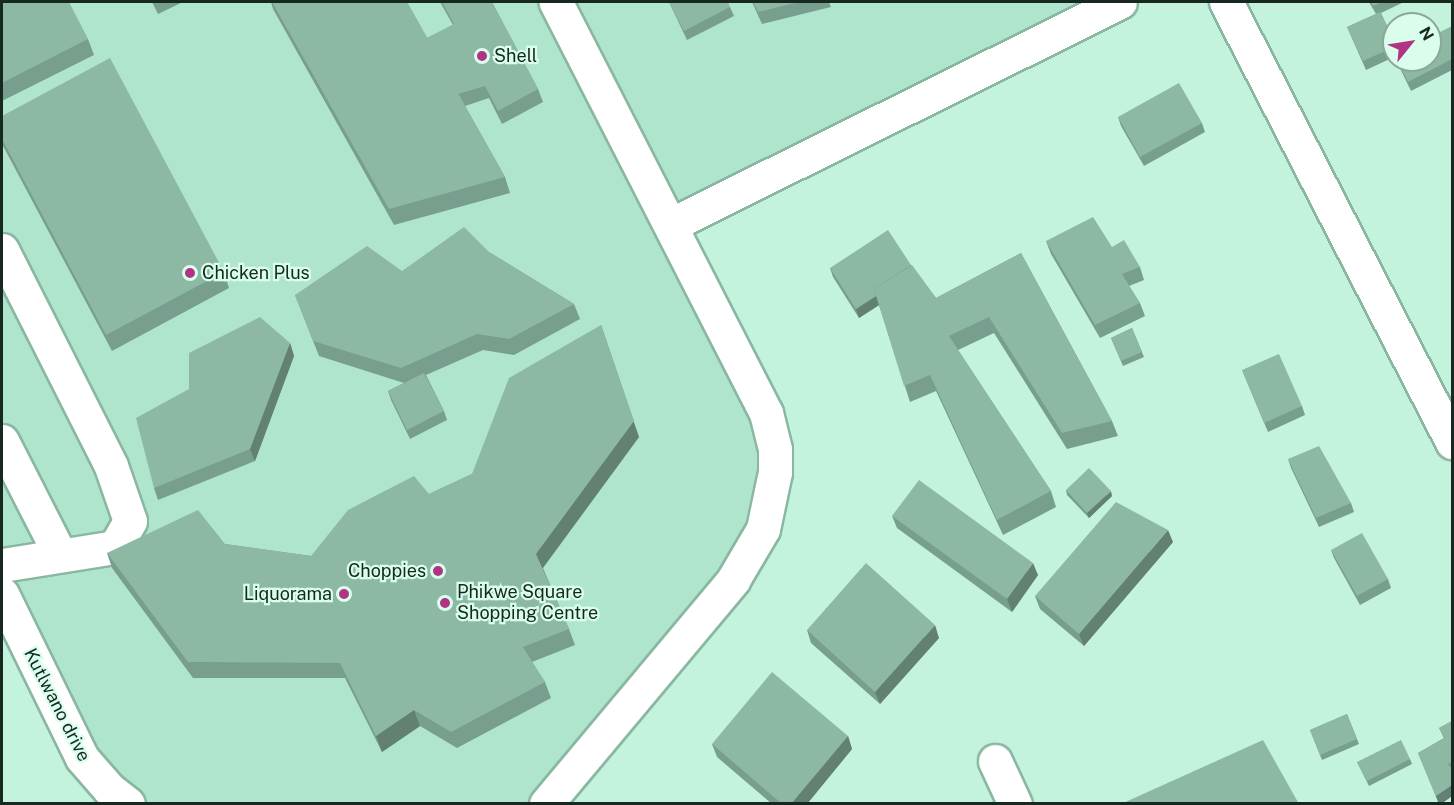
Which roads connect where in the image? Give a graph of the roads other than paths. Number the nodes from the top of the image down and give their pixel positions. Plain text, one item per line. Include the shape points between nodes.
1 (556, 2) edge
2 (1120, 2) edge
3 (1226, 2) edge
4 (670, 225) junction
5 (2, 250) edge
6 (2, 441) edge
7 (1452, 442) edge
8 (60, 555) junction
9 (2, 565) edge
10 (2, 594) edge
11 (995, 761) dead end
12 (128, 804) edge
13 (546, 804) edge
14 (1015, 804) edge

1 - 4 street
2 - 4 street
3 - 7 street
4 - 13 street via 766,413 775,449 771,501 763,529 733,580
5 - 8 street via 111,466 130,521 115,547
6 - 8 street
8 - 9 street
10 - 12 street, Kutlwano drive via 82,758
11 - 14 street

